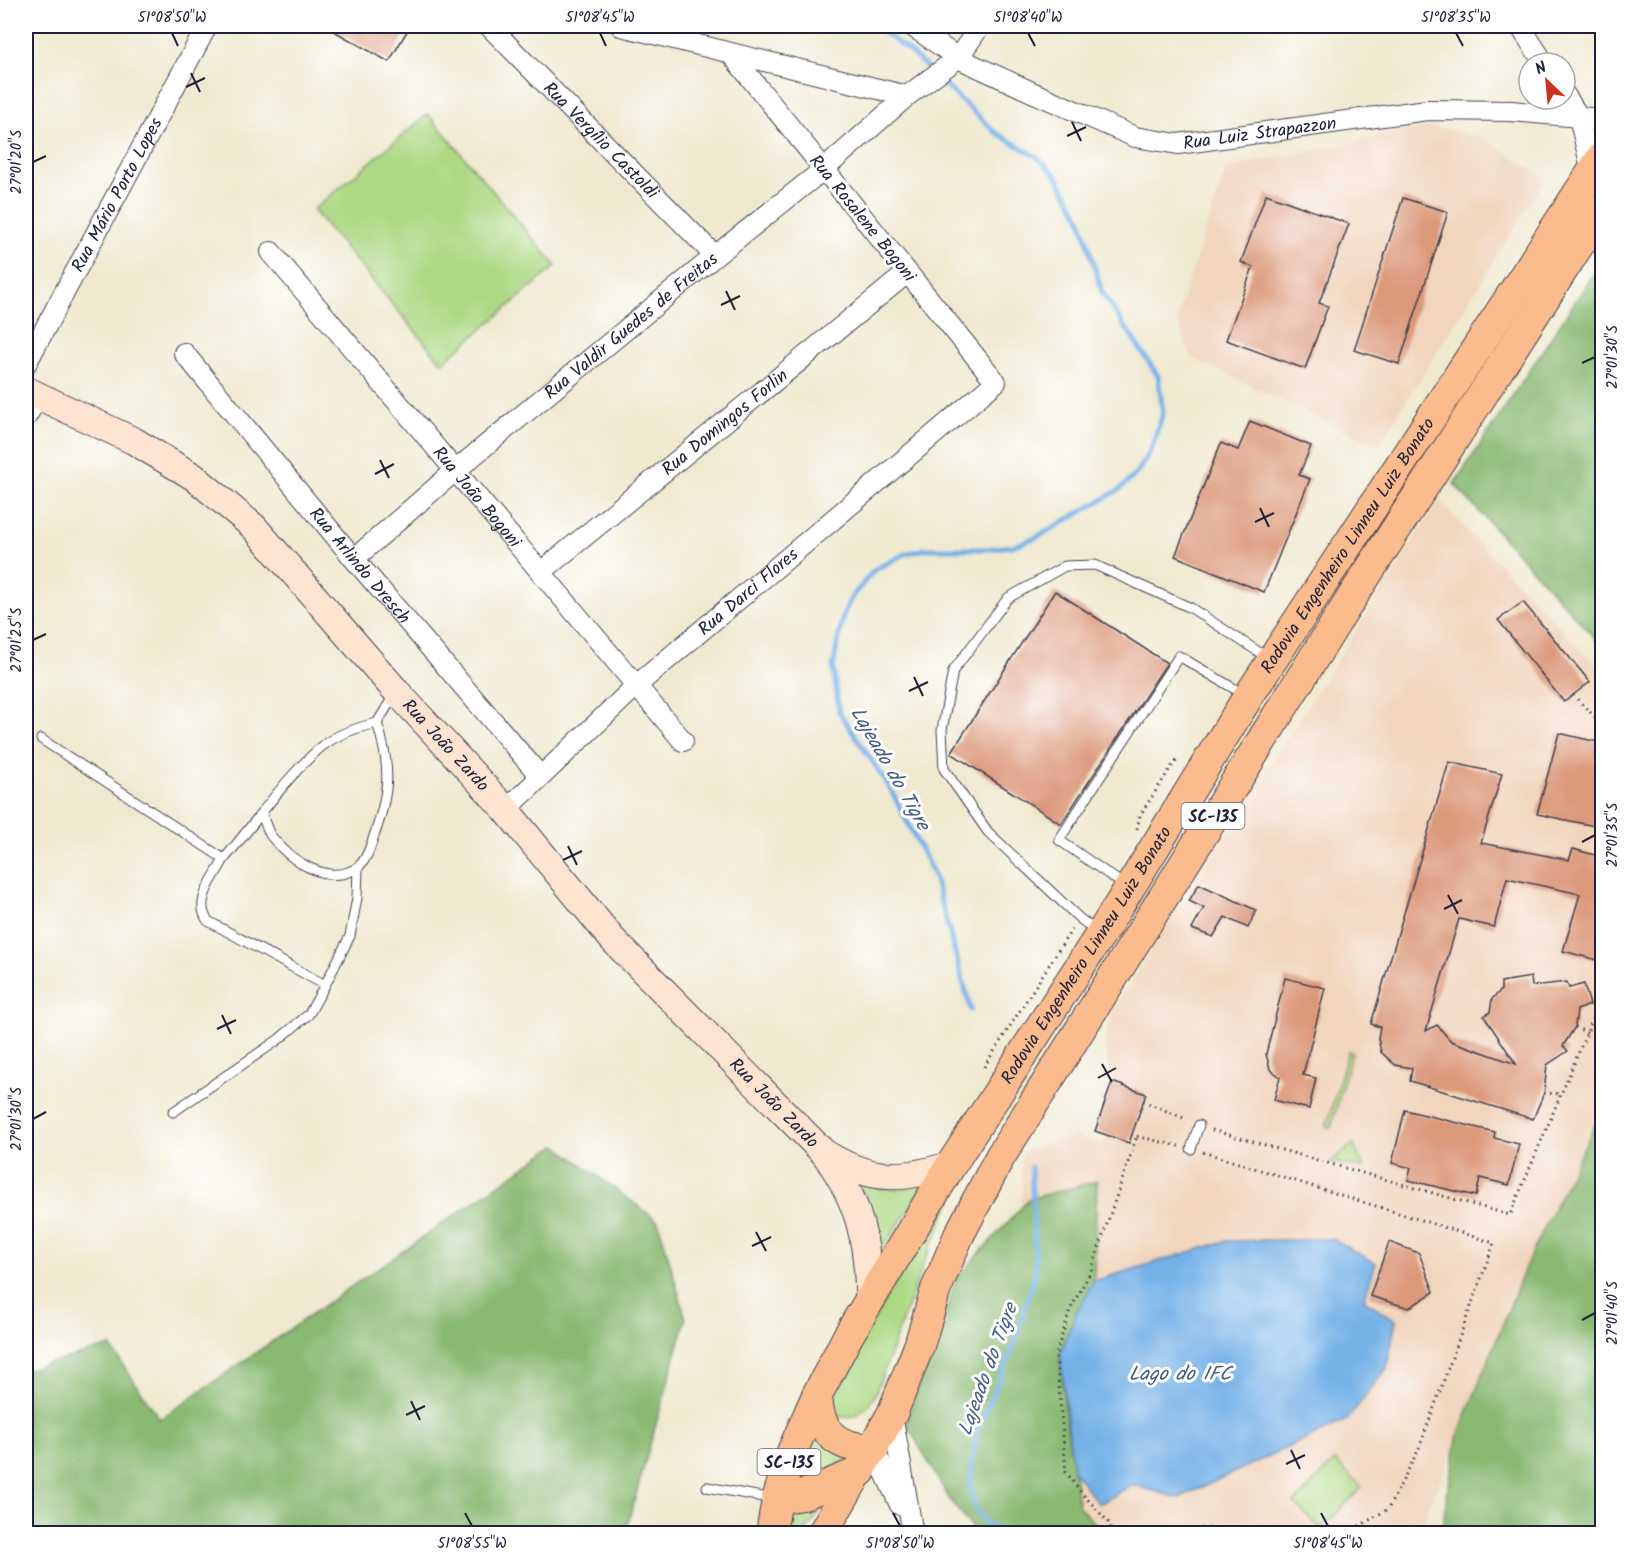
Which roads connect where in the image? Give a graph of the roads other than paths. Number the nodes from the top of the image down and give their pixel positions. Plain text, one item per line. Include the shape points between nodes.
1 (207, 26) edge
2 (489, 26) edge
3 (621, 26) edge
4 (912, 26) edge
5 (980, 26) edge
6 (1520, 26) edge
7 (1536, 51) edge
8 (731, 54) junction
9 (952, 63) junction
10 (913, 93) junction
11 (1575, 111) edge
12 (1579, 117) junction
13 (1602, 118) edge
14 (1597, 164) edge
15 (823, 170) junction
16 (1602, 209) edge
17 (271, 252) dead end
18 (715, 256) junction
19 (907, 273) junction
20 (184, 353) dead end
21 (26, 364) edge
22 (996, 382) joint
23 (30, 401) edge
24 (456, 470) junction
25 (354, 559) junction
26 (542, 572) junction
27 (1272, 660) junction
28 (637, 685) junction
29 (397, 692) junction
30 (1248, 697) junction
31 (377, 723) junction
32 (41, 739) dead end
33 (683, 741) dead end
34 (540, 776) junction
35 (506, 810) junction
36 (262, 815) junction
37 (224, 859) junction
38 (358, 867) junction
39 (1130, 888) junction
40 (1090, 926) junction
41 (325, 985) junction
42 (173, 1112) dead end
43 (1199, 1125) dead end
44 (1191, 1149) dead end
45 (825, 1154) junction
46 (951, 1165) junction
47 (869, 1303) junction
48 (817, 1395) junction
49 (892, 1414) junction
50 (868, 1460) junction
51 (707, 1487) dead end
52 (777, 1499) junction
53 (771, 1533) edge
54 (822, 1533) edge
55 (913, 1533) edge

1 - 21 street, Rua Mário Porto Lopes
2 - 18 street, Rua Vergílio Castoldi
3 - 8 street
4 - 9 street, Rua Luiz Strapazzon
5 - 9 street, Rua Valdir Guedes de Freitas
6 - 7 street
8 - 10 street
8 - 15 street, Rua Rosalene Bogoni
9 - 10 street, Rua Valdir Guedes de Freitas
9 - 12 street, Rua Luiz Strapazzon via 1135,137 1178,144 1427,110
10 - 15 street, Rua Valdir Guedes de Freitas
11 - 12 street
12 - 13 street, Rua Luiz Strapazzon
12 - 14 street
14 - 27 main road, Rodovia Engenheiro Linneu Luiz Bonato / SC-135
15 - 18 street, Rua Valdir Guedes de Freitas
15 - 19 street, Rua Rosalene Bogoni
16 - 49 main road, Rodovia Engenheiro Linneu Luiz Bonato / SC-135 via 1322,644 1000,1157 959,1235
17 - 24 street, Rua João Bogoni
18 - 24 street, Rua Valdir Guedes de Freitas
19 - 22 street, Rua Rosalene Bogoni
19 - 26 street, Rua Domingos Forlin
20 - 25 street, Rua Arlindo Dresch
22 - 28 street, Rua Darci Flores
23 - 29 main road, Rua João Zardo via 134,441 194,477 254,527
24 - 25 street, Rua Valdir Guedes de Freitas
24 - 26 street, Rua João Bogoni
25 - 34 street, Rua Arlindo Dresch
26 - 28 street, Rua João Bogoni
27 - 30 main road, Rodovia Engenheiro Linneu Luiz Bonato / SC-135
27 - 40 lane via 1191,608 1095,565 1065,566 1008,598 953,671 942,730 944,768 988,832
28 - 33 street, Rua João Bogoni
28 - 34 street, Rua Darci Flores
29 - 31 lane
29 - 35 main road, Rua João Zardo
30 - 39 main road, Rodovia Engenheiro Linneu Luiz Bonato / SC-135
30 - 39 lane via 1179,656 1059,840
31 - 36 lane via 356,728 326,743
31 - 38 lane via 387,767 386,804 368,854
32 - 37 lane
34 - 35 street, Rua Darci Flores
35 - 45 main road, Rua João Zardo via 613,940
36 - 37 lane
36 - 38 lane via 270,835 296,862 333,875
37 - 41 lane via 201,903 208,921
38 - 41 lane via 350,936
39 - 40 main road, Rodovia Engenheiro Linneu Luiz Bonato / SC-135
40 - 46 main road, Rodovia Engenheiro Linneu Luiz Bonato / SC-135
41 - 42 lane via 309,1014 278,1040
43 - 44 lane
45 - 46 main road, Rua João Zardo via 843,1165 878,1176 915,1176
45 - 47 main road, Rua João Zardo via 858,1212 868,1257
46 - 47 main road, Rodovia Engenheiro Linneu Luiz Bonato / SC-135
47 - 48 main road, Rodovia Engenheiro Linneu Luiz Bonato / SC-135
48 - 50 main road via 818,1413 826,1430
48 - 52 main road, Rodovia Engenheiro Linneu Luiz Bonato / SC-135
49 - 50 main road, Rodovia Engenheiro Linneu Luiz Bonato / SC-135
49 - 55 street
50 - 52 main road via 803,1495
50 - 54 main road, Rodovia Engenheiro Linneu Luiz Bonato / SC-135
50 - 55 street
51 - 52 lane
52 - 53 main road, Rodovia Engenheiro Linneu Luiz Bonato / SC-135

